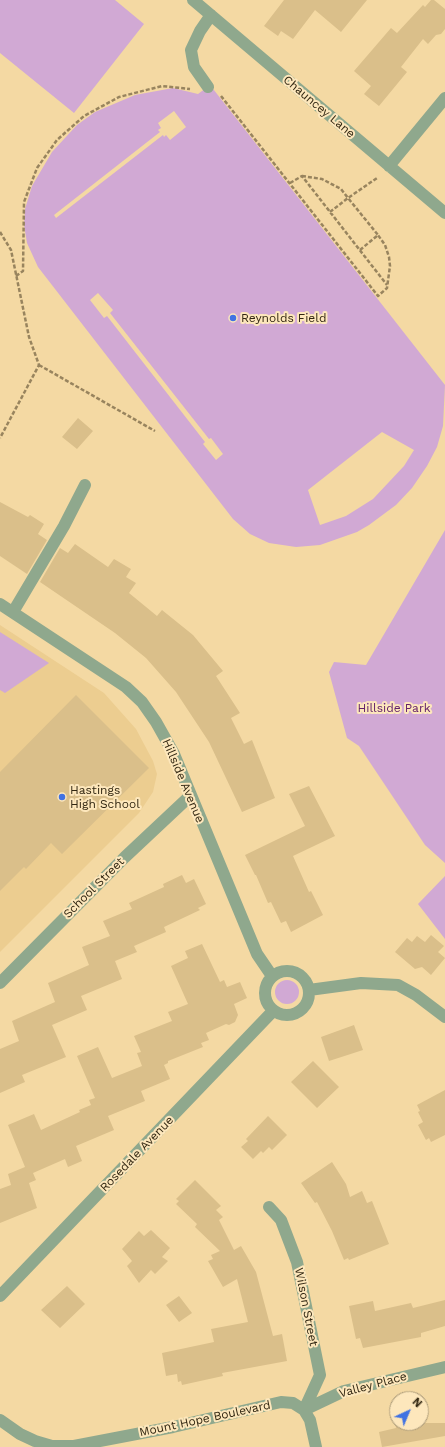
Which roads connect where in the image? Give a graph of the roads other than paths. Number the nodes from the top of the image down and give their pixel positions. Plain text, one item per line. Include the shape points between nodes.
1 (193, 0) edge
2 (211, 15) junction
3 (207, 86) road end
4 (445, 98) edge
5 (388, 166) junction
6 (445, 212) edge
7 (85, 485) dead end
8 (0, 604) edge
9 (12, 612) junction
10 (190, 796) junction
11 (272, 976) junction
12 (0, 983) edge
13 (309, 990) junction
14 (273, 1011) junction
15 (445, 1017) edge
16 (269, 1207) dead end
17 (0, 1296) edge
18 (445, 1367) edge
19 (304, 1410) junction
20 (0, 1420) edge
21 (316, 1447) edge

1 - 2 street, Chauncey Lane
2 - 3 street via 191,50 194,67
2 - 5 street, Chauncey Lane
4 - 5 street
5 - 6 street, Chauncey Lane
7 - 9 street via 64,526
8 - 9 street, Hillside Avenue
9 - 10 street, Hillside Avenue via 111,676 142,702 174,754
10 - 11 street, Hillside Avenue via 257,954
10 - 12 street, School Street
11 - 13 street via 285,971 293,972 305,979
11 - 14 street via 265,994
13 - 14 street via 306,1004 301,1010 287,1015
13 - 15 street via 361,982 398,985
14 - 17 street, Rosedale Avenue
16 - 19 street, Wilson Street via 281,1220 297,1262 320,1375
18 - 19 street, Valley Place via 344,1391
19 - 20 street, Mount Hope Boulevard via 293,1403 281,1402 74,1446 52,1446 35,1441
19 - 21 street via 310,1420

